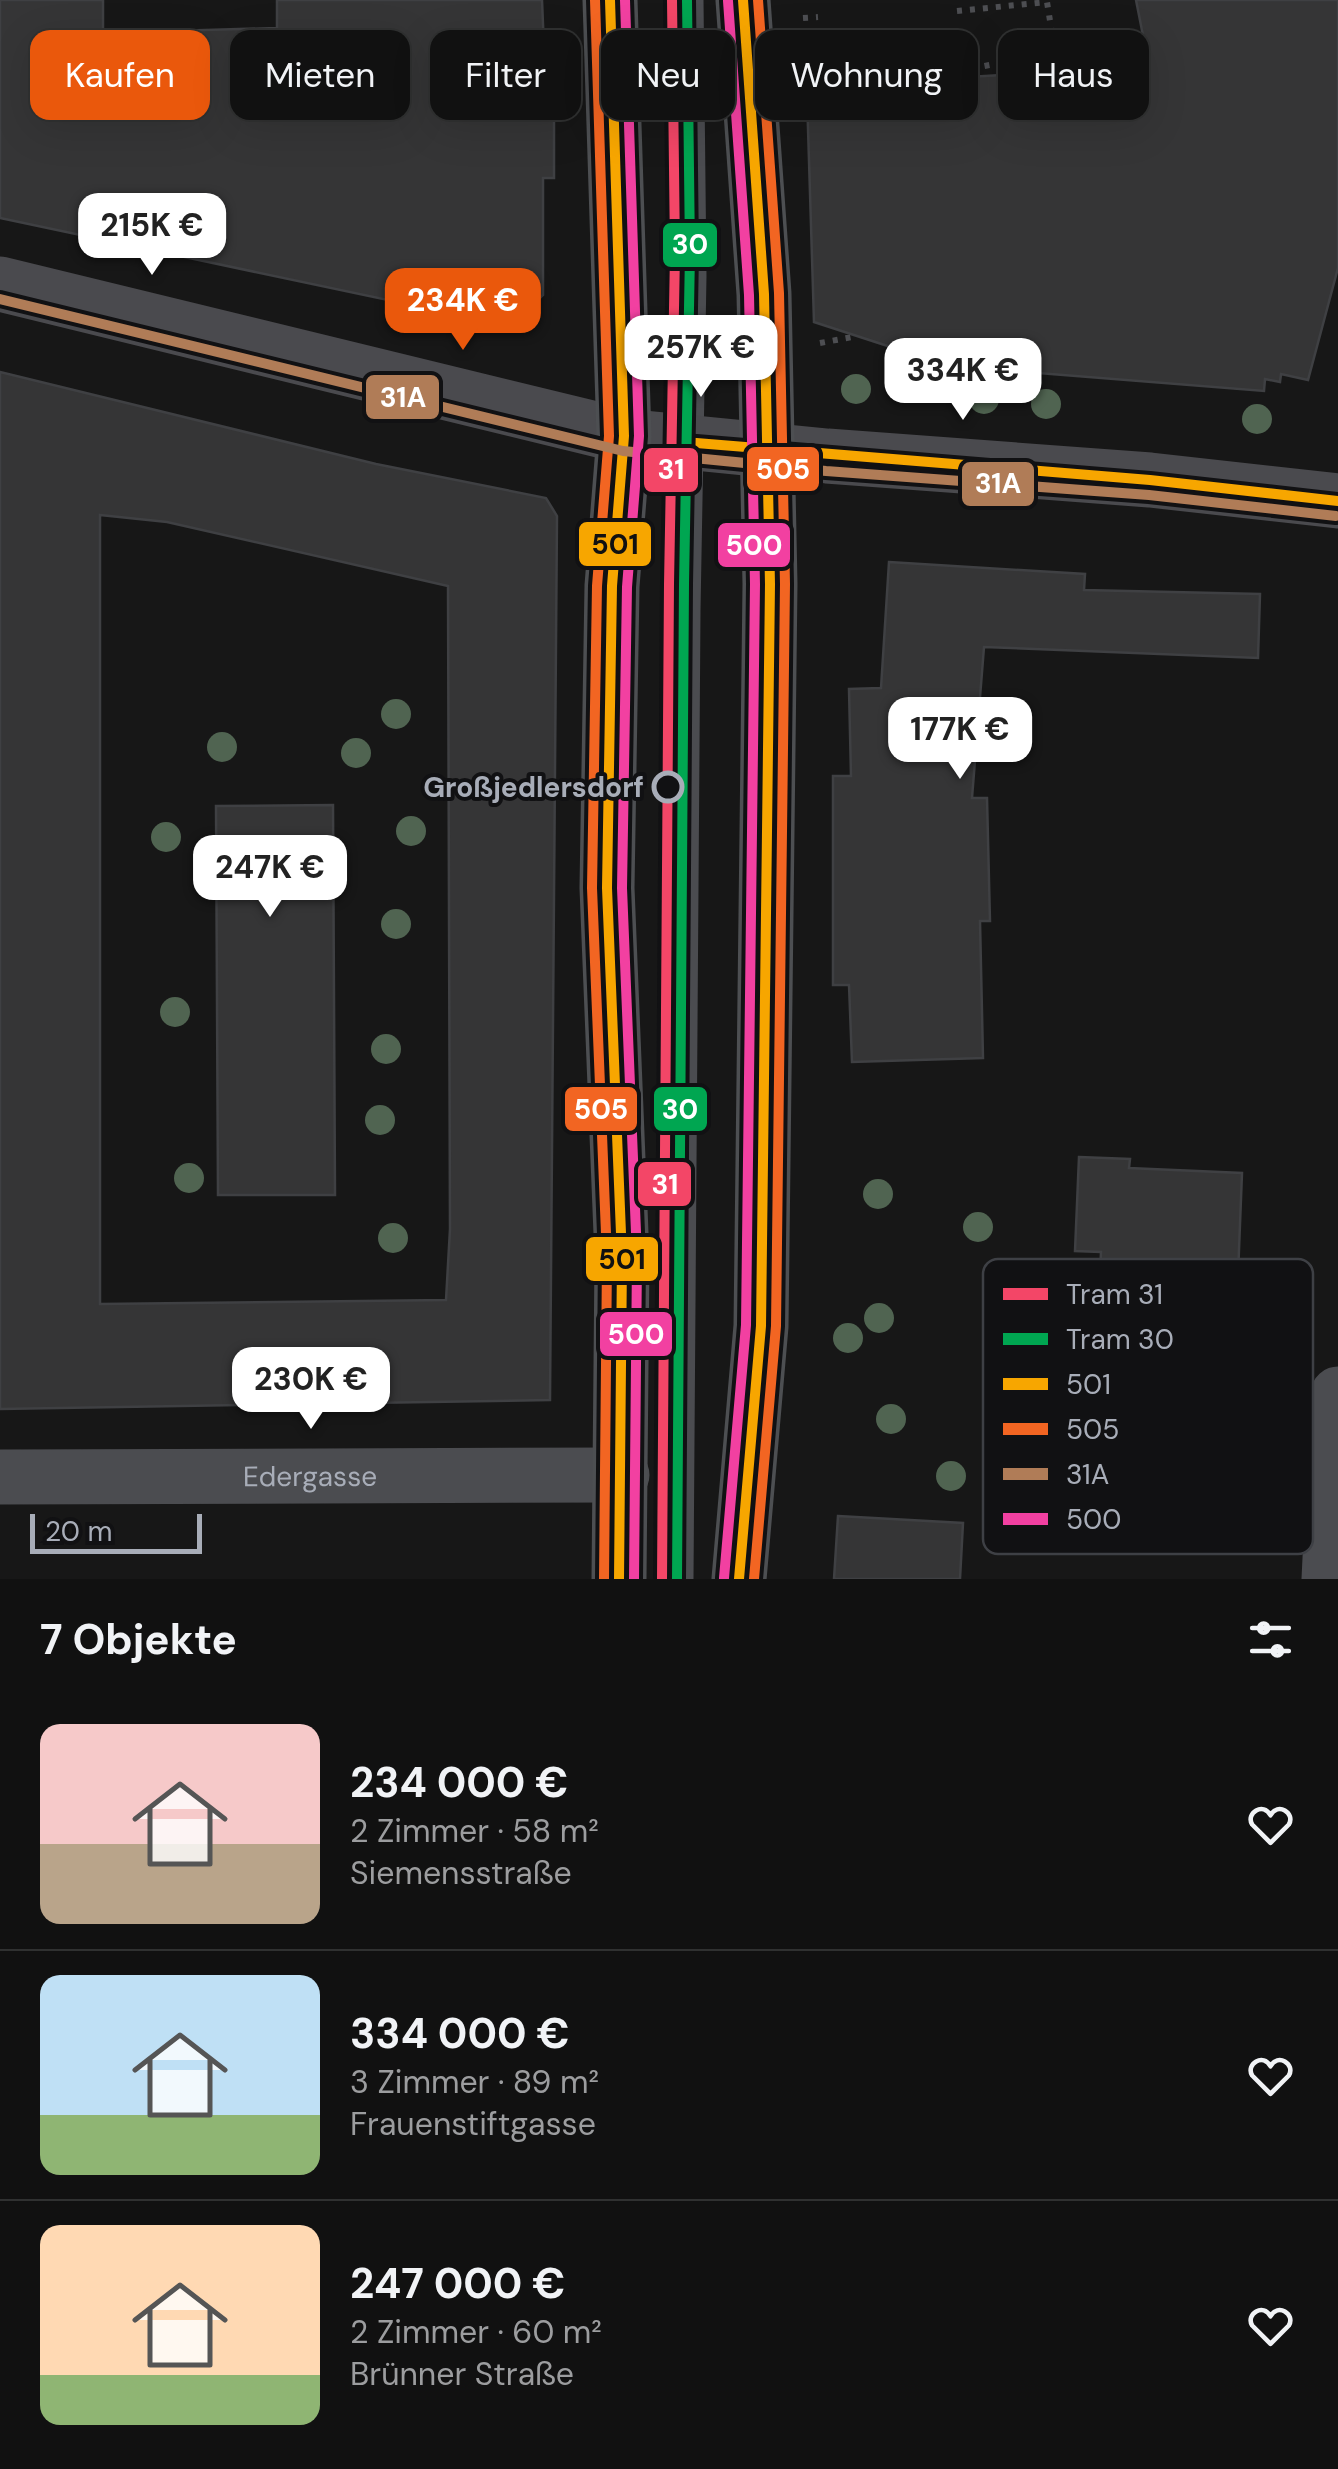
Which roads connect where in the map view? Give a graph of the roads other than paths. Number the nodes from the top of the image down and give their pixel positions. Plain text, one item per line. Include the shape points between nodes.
1 (610, 0) edge
2 (686, 0) edge
3 (743, 0) edge
4 (0, 284) edge
5 (624, 436) junction
6 (685, 442) junction
7 (769, 450) junction
8 (1338, 501) edge
9 (1338, 1394) edge
10 (622, 1475) junction
11 (0, 1477) edge
12 (619, 1579) edge
13 (676, 1579) edge
14 (739, 1579) edge
15 (1329, 1579) edge

1 - 5 main road
2 - 6 lane
3 - 7 main road
4 - 5 main road
5 - 6 main road
5 - 10 main road via 612,586 607,888 622,1258
6 - 7 main road
6 - 13 lane
7 - 8 main road
7 - 14 main road via 761,1326
9 - 15 street
10 - 11 street, Edergasse
10 - 12 main road

